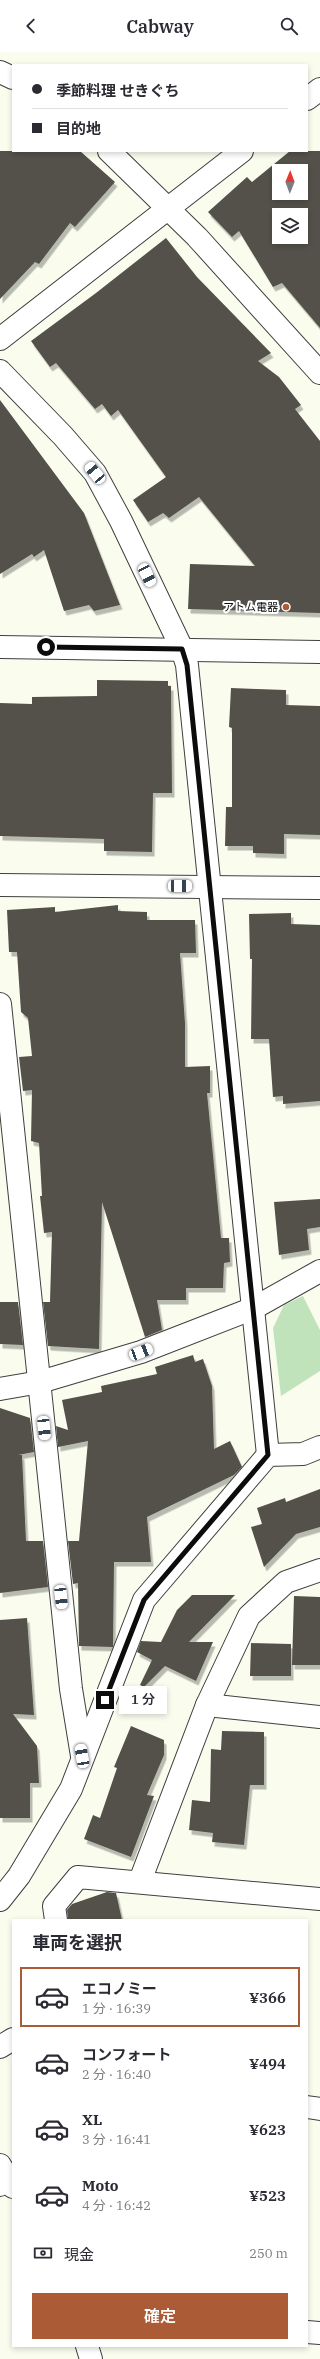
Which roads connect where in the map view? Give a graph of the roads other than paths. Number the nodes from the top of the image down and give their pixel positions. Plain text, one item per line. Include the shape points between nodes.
1 (0, 72) edge
2 (12, 78) edge
3 (320, 89) edge
4 (308, 98) edge
5 (110, 152) edge
6 (241, 152) edge
7 (168, 210) junction
8 (0, 339) edge
9 (0, 371) edge
10 (320, 373) edge
11 (0, 646) edge
12 (182, 649) junction
13 (320, 652) edge
14 (0, 885) edge
15 (210, 886) junction
16 (320, 888) edge
17 (0, 1004) edge
18 (320, 1271) edge
19 (254, 1308) junction
20 (40, 1382) junction
21 (0, 1389) edge
22 (320, 1446) edge
23 (268, 1455) junction
24 (320, 1570) edge
25 (207, 1706) junction
26 (320, 1717) edge
27 (82, 1756) junction
28 (140, 1881) junction
29 (320, 1899) edge
30 (0, 1900) edge
31 (56, 1919) edge
32 (12, 2040) edge
33 (0, 2047) edge
34 (308, 2107) edge
35 (320, 2109) edge
36 (308, 2332) edge
37 (320, 2333) edge
38 (87, 2347) edge
39 (91, 2359) edge

1 - 2 street
3 - 4 street
5 - 7 street
6 - 7 street
7 - 8 street
7 - 10 street via 197,237
9 - 12 street via 95,473 122,521
11 - 12 street
12 - 13 street
12 - 15 street via 188,672
14 - 15 street
15 - 16 street
15 - 19 street
17 - 20 street
18 - 19 street
19 - 20 street via 141,1352
19 - 23 street
20 - 21 street
20 - 27 street via 71,1689
22 - 23 street via 303,1454
23 - 27 street via 144,1600
24 - 25 street via 286,1582 249,1616
25 - 26 street
25 - 28 street
27 - 30 street via 67,1796 19,1876
28 - 29 street
28 - 31 street via 78,1876 54,1906
32 - 33 street
34 - 35 street
36 - 37 street
38 - 39 street

